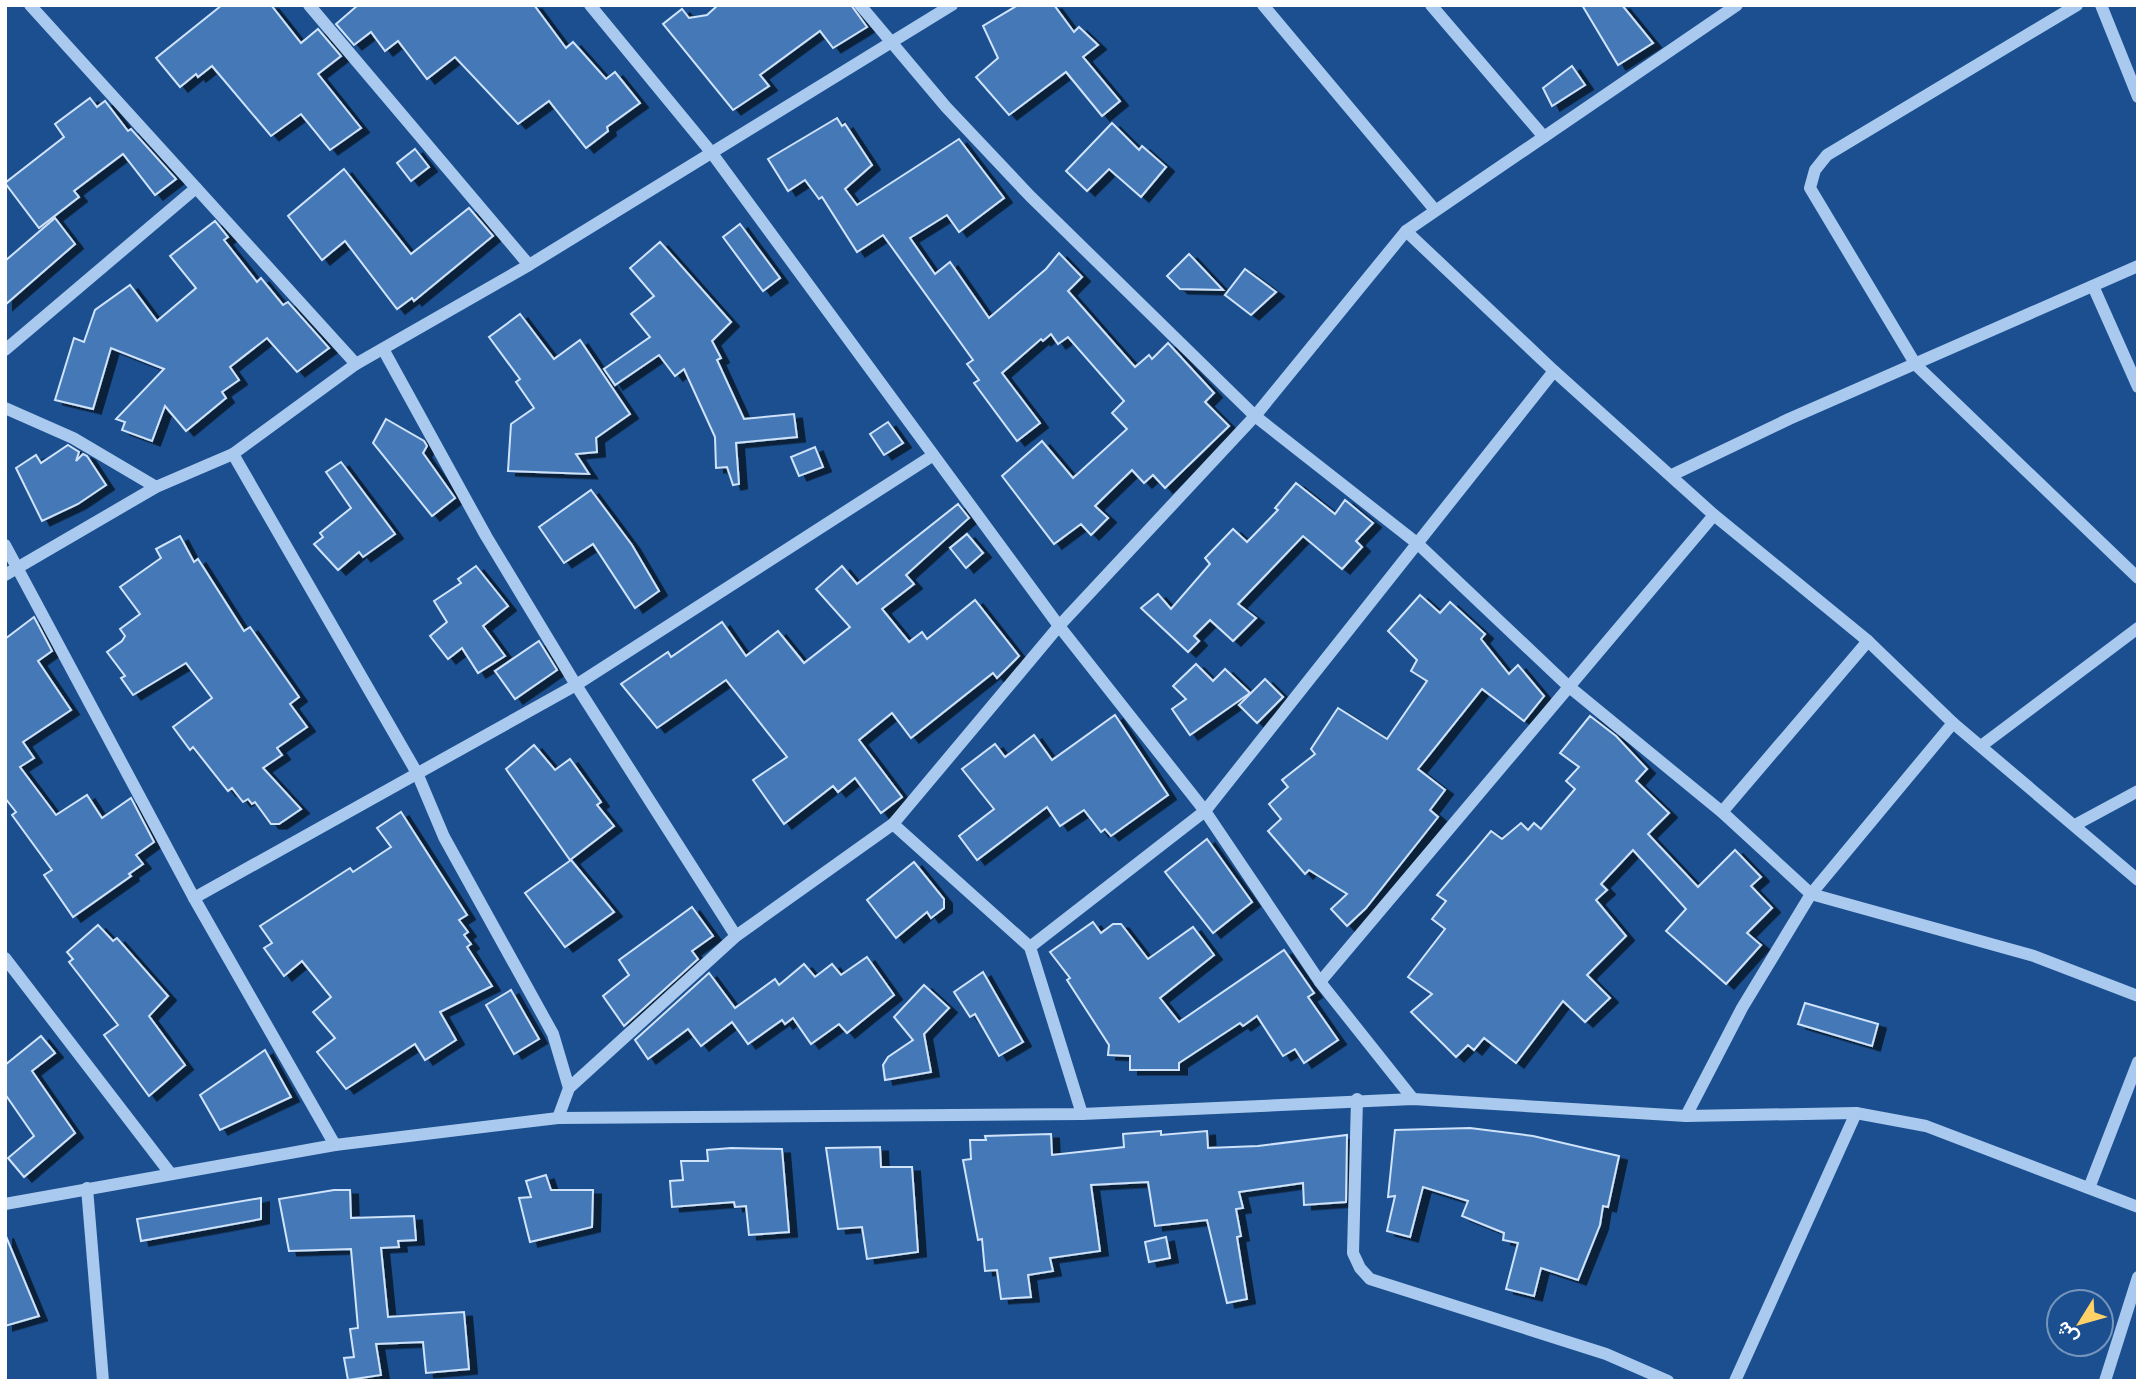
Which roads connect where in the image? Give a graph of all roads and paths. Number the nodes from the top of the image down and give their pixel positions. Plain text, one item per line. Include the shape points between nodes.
1 (30, 5) edge
2 (309, 5) edge
3 (590, 5) edge
4 (860, 5) edge
5 (952, 5) edge
6 (1264, 5) edge
7 (1431, 5) edge
8 (1737, 5) edge
9 (2077, 5) edge
10 (2101, 5) edge
11 (892, 43) junction
12 (2138, 97) edge
13 (1544, 137) junction
14 (711, 152) junction
15 (196, 188) junction
16 (1435, 210) junction
17 (1406, 231) junction
18 (529, 265) junction
19 (2138, 266) edge
20 (2093, 286) junction
21 (383, 349) junction
22 (5, 350) edge
23 (356, 364) junction
24 (1916, 365) junction
25 (1554, 372) junction
26 (2138, 387) edge
27 (5, 408) edge
28 (1255, 416) junction
29 (233, 454) junction
30 (932, 456) junction
31 (1672, 475) junction
32 (156, 488) junction
33 (1714, 515) junction
34 (1418, 544) junction
35 (5, 545) edge
36 (17, 566) junction
37 (5, 575) edge
38 (2138, 579) edge
39 (1059, 626) junction
40 (2138, 628) edge
41 (1868, 641) junction
42 (576, 685) junction
43 (1567, 685) junction
44 (1953, 723) junction
45 (1981, 746) junction
46 (416, 773) junction
47 (2138, 790) edge
48 (1205, 811) junction
49 (1721, 812) junction
50 (893, 824) junction
51 (2075, 825) junction
52 (2138, 880) edge
53 (1811, 894) junction
54 (194, 898) junction
55 (736, 936) junction
56 (1030, 947) junction
57 (5, 958) edge
58 (1320, 982) junction
59 (2138, 996) edge
60 (2138, 1062) edge
61 (569, 1088) junction
62 (1357, 1099) junction
63 (1413, 1099) junction
64 (1856, 1113) junction
65 (1082, 1114) junction
66 (1686, 1116) junction
67 (558, 1118) junction
68 (335, 1145) junction
69 (170, 1173) junction
70 (87, 1188) junction
71 (2089, 1188) junction
72 (5, 1204) edge
73 (2138, 1207) edge
74 (2138, 1277) edge
75 (103, 1381) edge
76 (1668, 1381) edge
77 (1735, 1381) edge
78 (2105, 1381) edge

1 - 15 street
2 - 18 street
3 - 14 street
4 - 11 street
5 - 11 street
6 - 16 street
7 - 13 street
8 - 13 street
9 - 24 street via 1826,155 1815,170 1810,188
10 - 12 street
11 - 14 street
11 - 28 street via 1030,196
13 - 16 street
14 - 18 street
14 - 30 street
15 - 22 street
15 - 23 street
16 - 17 street
17 - 25 street
17 - 28 street
18 - 21 street
19 - 20 street
20 - 24 street
20 - 26 street
21 - 23 street
21 - 42 street via 486,536
23 - 29 street
24 - 31 street
24 - 38 street
25 - 31 street
25 - 34 street
27 - 32 street via 73,438
28 - 34 street
28 - 39 street
29 - 32 street
29 - 46 street
30 - 39 street
30 - 42 street
31 - 33 street
32 - 36 street
33 - 41 street
33 - 43 street
34 - 43 street
34 - 48 street
35 - 36 street
36 - 37 street
36 - 54 street
39 - 48 street
39 - 50 street
40 - 45 street
41 - 44 street
41 - 49 street
42 - 46 street
42 - 55 street
43 - 49 street
43 - 58 street
44 - 45 street
44 - 53 street
45 - 51 street
46 - 54 street
46 - 61 street via 444,837 553,1034
47 - 51 street
48 - 56 street
48 - 58 street
49 - 53 street
50 - 55 street
50 - 56 street
51 - 52 street
53 - 59 street via 2034,956
53 - 66 street via 1742,1008
54 - 68 street
55 - 61 street
56 - 65 street
57 - 69 street
58 - 63 street
60 - 71 street
61 - 67 street
62 - 63 street
62 - 65 street
62 - 76 street via 1353,1253 1370,1279 1606,1354
63 - 66 street
64 - 66 street
64 - 71 street via 1926,1126
64 - 77 street
65 - 67 street
67 - 68 street
68 - 69 street
69 - 70 street
70 - 72 street
70 - 75 street
71 - 73 street
74 - 78 street

